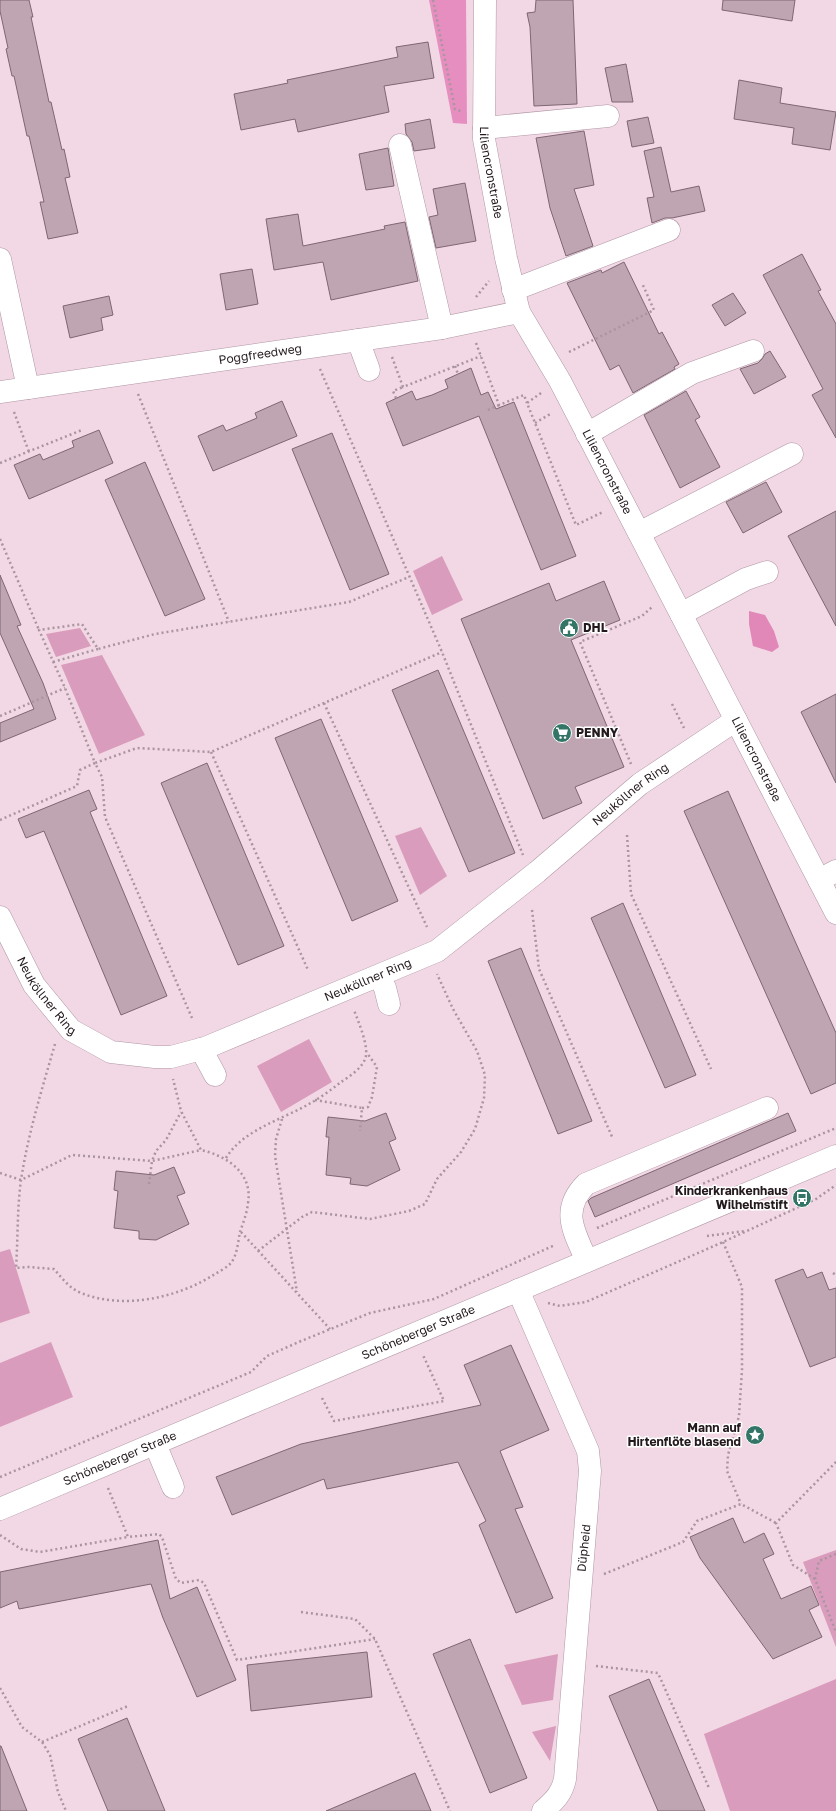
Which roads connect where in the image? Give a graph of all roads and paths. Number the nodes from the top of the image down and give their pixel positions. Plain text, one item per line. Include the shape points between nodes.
1 (433, 0) edge
2 (485, 0) edge
3 (608, 116) dead end
4 (484, 124) junction
5 (400, 145) dead end
6 (669, 230) dead end
7 (506, 258) junction
8 (0, 259) edge
9 (642, 283) dead end
10 (557, 288) dead end
11 (516, 302) junction
12 (454, 326) junction
13 (385, 336) junction
14 (358, 340) junction
15 (310, 347) junction
16 (753, 352) dead end
17 (481, 356) junction
18 (549, 362) junction
19 (455, 366) junction
20 (369, 370) dead end
21 (130, 373) junction
22 (458, 374) dead end
23 (560, 381) junction
24 (403, 387) junction
25 (28, 388) junction
26 (3, 392) edge
27 (396, 398) dead end
28 (526, 403) junction
29 (499, 405) junction
30 (488, 410) dead end
31 (82, 430) dead end
32 (587, 434) junction
33 (29, 452) junction
34 (792, 454) dead end
35 (0, 463) edge
36 (623, 504) junction
37 (639, 533) junction
38 (0, 539) edge
39 (767, 572) dead end
40 (409, 577) junction
41 (670, 593) junction
42 (681, 614) junction
43 (229, 622) junction
44 (39, 630) junction
45 (98, 649) junction
46 (442, 652) junction
47 (53, 662) junction
48 (65, 688) junction
49 (324, 703) junction
50 (672, 704) dead end
51 (0, 716) edge
52 (736, 720) junction
53 (687, 734) dead end
54 (210, 752) junction
55 (95, 763) junction
56 (634, 770) dead end
57 (0, 820) edge
58 (627, 835) dead end
59 (525, 859) dead end
60 (828, 876) edge
61 (532, 910) dead end
62 (836, 913) edge
63 (0, 917) edge
64 (426, 927) dead end
65 (308, 970) dead end
66 (436, 971) dead end
67 (379, 976) junction
68 (389, 1004) dead end
69 (353, 1008) dead end
70 (192, 1018) dead end
71 (57, 1036) dead end
72 (201, 1049) junction
73 (367, 1052) junction
74 (711, 1069) dead end
75 (214, 1074) dead end
76 (173, 1077) dead end
77 (315, 1100) junction
78 (362, 1108) junction
79 (767, 1108) dead end
80 (181, 1111) junction
81 (282, 1118) junction
82 (836, 1128) edge
83 (360, 1131) dead end
84 (613, 1139) dead end
85 (201, 1150) junction
86 (836, 1156) edge
87 (226, 1158) junction
88 (152, 1161) junction
89 (0, 1173) edge
90 (21, 1180) junction
91 (149, 1184) dead end
92 (836, 1185) edge
93 (287, 1229) junction
94 (241, 1232) junction
95 (576, 1237) junction
96 (723, 1242) junction
97 (258, 1251) junction
98 (587, 1261) junction
99 (833, 1273) dead end
100 (836, 1275) edge
101 (518, 1290) junction
102 (297, 1292) junction
103 (547, 1303) dead end
104 (330, 1329) junction
105 (414, 1334) junction
106 (322, 1398) dead end
107 (155, 1444) junction
108 (836, 1462) edge
109 (0, 1477) edge
110 (173, 1487) dead end
111 (108, 1488) dead end
112 (741, 1504) junction
113 (0, 1509) edge
114 (776, 1523) junction
115 (0, 1535) edge
116 (128, 1537) junction
117 (836, 1554) edge
118 (815, 1579) junction
119 (580, 1584) junction
120 (301, 1612) dead end
121 (836, 1632) edge
122 (375, 1639) junction
123 (573, 1663) junction
124 (0, 1688) edge
125 (128, 1706) dead end
126 (42, 1742) junction
127 (710, 1788) dead end
128 (549, 1809) edge
129 (66, 1811) edge
130 (450, 1811) edge

1 - 4 path via 455,109
2 - 4 street, Liliencronstraße
3 - 4 street
4 - 7 street, Liliencronstraße via 484,139
5 - 12 street
6 - 11 street
7 - 11 street, Liliencronstraße
7 - 12 path
8 - 25 street
9 - 18 path via 654,310
10 - 11 street
11 - 12 street, Poggfreedweg
11 - 18 street, Liliencronstraße
12 - 13 street, Poggfreedweg
12 - 17 path
13 - 14 street, Poggfreedweg
13 - 24 path
14 - 15 street, Poggfreedweg
14 - 20 street
15 - 21 street, Poggfreedweg
15 - 40 path
16 - 32 street via 692,373
17 - 19 path
17 - 29 path
18 - 23 street, Liliencronstraße
19 - 22 path
19 - 24 path
21 - 25 street, Poggfreedweg
21 - 43 path
23 - 28 path
23 - 32 street, Liliencronstraße
24 - 27 path via 394,391
25 - 26 street, Poggfreedweg
26 - 33 path
28 - 29 path via 524,395
28 - 36 path via 576,525
29 - 30 path
31 - 33 path
32 - 36 street, Liliencronstraße
33 - 35 path
34 - 37 street
36 - 37 street, Liliencronstraße
37 - 41 street, Liliencronstraße
38 - 44 path
39 - 42 street via 746,579
40 - 43 path via 349,602
40 - 46 path
41 - 42 street, Liliencronstraße
41 - 56 path via 642,616 580,642
42 - 52 street, Liliencronstraße
43 - 45 path via 155,634
44 - 45 path via 82,624
44 - 47 path
45 - 47 path
46 - 49 path
46 - 59 path
47 - 48 path
48 - 51 path
48 - 55 path
49 - 54 path
49 - 64 path
50 - 53 path
52 - 60 street, Liliencronstraße
52 - 67 street, Neuköllner Ring via 640,784 537,872 437,951
54 - 55 path via 137,748
54 - 65 path
55 - 57 path via 80,770 77,786
55 - 70 path via 102,777 105,817
58 - 74 path via 631,894
60 - 62 street, Liliencronstraße
61 - 84 path via 539,969
63 - 72 street, Neuköllner Ring via 34,985 71,1030 111,1052 171,1057
66 - 93 path via 453,1009 477,1051 485,1074 484,1098 475,1129 461,1152 437,1179 424,1204 409,1211 370,1219 312,1212 302,1216
67 - 68 street
67 - 72 street, Neuköllner Ring
69 - 73 path
71 - 90 path via 30,1135
72 - 75 street
73 - 77 path via 365,1060 351,1075
73 - 78 path via 377,1068 368,1107
76 - 80 path
77 - 78 path
77 - 81 path
78 - 83 path
79 - 95 street via 586,1184 573,1199 571,1220
80 - 85 path
80 - 88 path
81 - 87 path via 245,1138 233,1147
81 - 93 path via 276,1139 275,1156
82 - 95 path
85 - 87 path
85 - 88 path
86 - 98 street, Schöneberger Straße
87 - 94 path via 238,1168 248,1188 248,1203
88 - 90 path via 72,1155
88 - 91 path
89 - 90 path
90 - 94 path via 16,1268 54,1269 66,1284 80,1293 102,1299 123,1301 163,1297 207,1280 231,1264
92 - 96 path via 816,1199
93 - 97 path
93 - 102 path
94 - 97 path
95 - 98 street
95 - 104 path via 434,1299 370,1314
96 - 103 path via 586,1302 560,1306
96 - 112 path via 742,1287 739,1416 728,1455 727,1472
97 - 102 path
98 - 101 street, Schöneberger Straße
99 - 100 path
101 - 105 street, Schöneberger Straße
101 - 119 street, Düpheid via 588,1451 589,1492
102 - 104 path
104 - 109 path via 267,1356 251,1372
105 - 106 path via 444,1401 334,1421
105 - 107 street, Schöneberger Straße
107 - 110 street
107 - 113 street, Schöneberger Straße
108 - 114 path
111 - 116 path
112 - 114 path
112 - 119 path via 697,1521 683,1542
114 - 118 path via 793,1565
115 - 116 path via 21,1549 40,1552
116 - 122 path via 159,1534 176,1579 182,1583 199,1580 204,1583 237,1660
117 - 118 path via 819,1561
118 - 121 path
119 - 123 street, Düpheid
120 - 122 path via 355,1620
122 - 130 path
123 - 127 path via 658,1673
123 - 128 street, Düpheid via 565,1779 563,1789
124 - 126 path via 22,1727
125 - 126 path
126 - 129 path via 50,1755 58,1792

